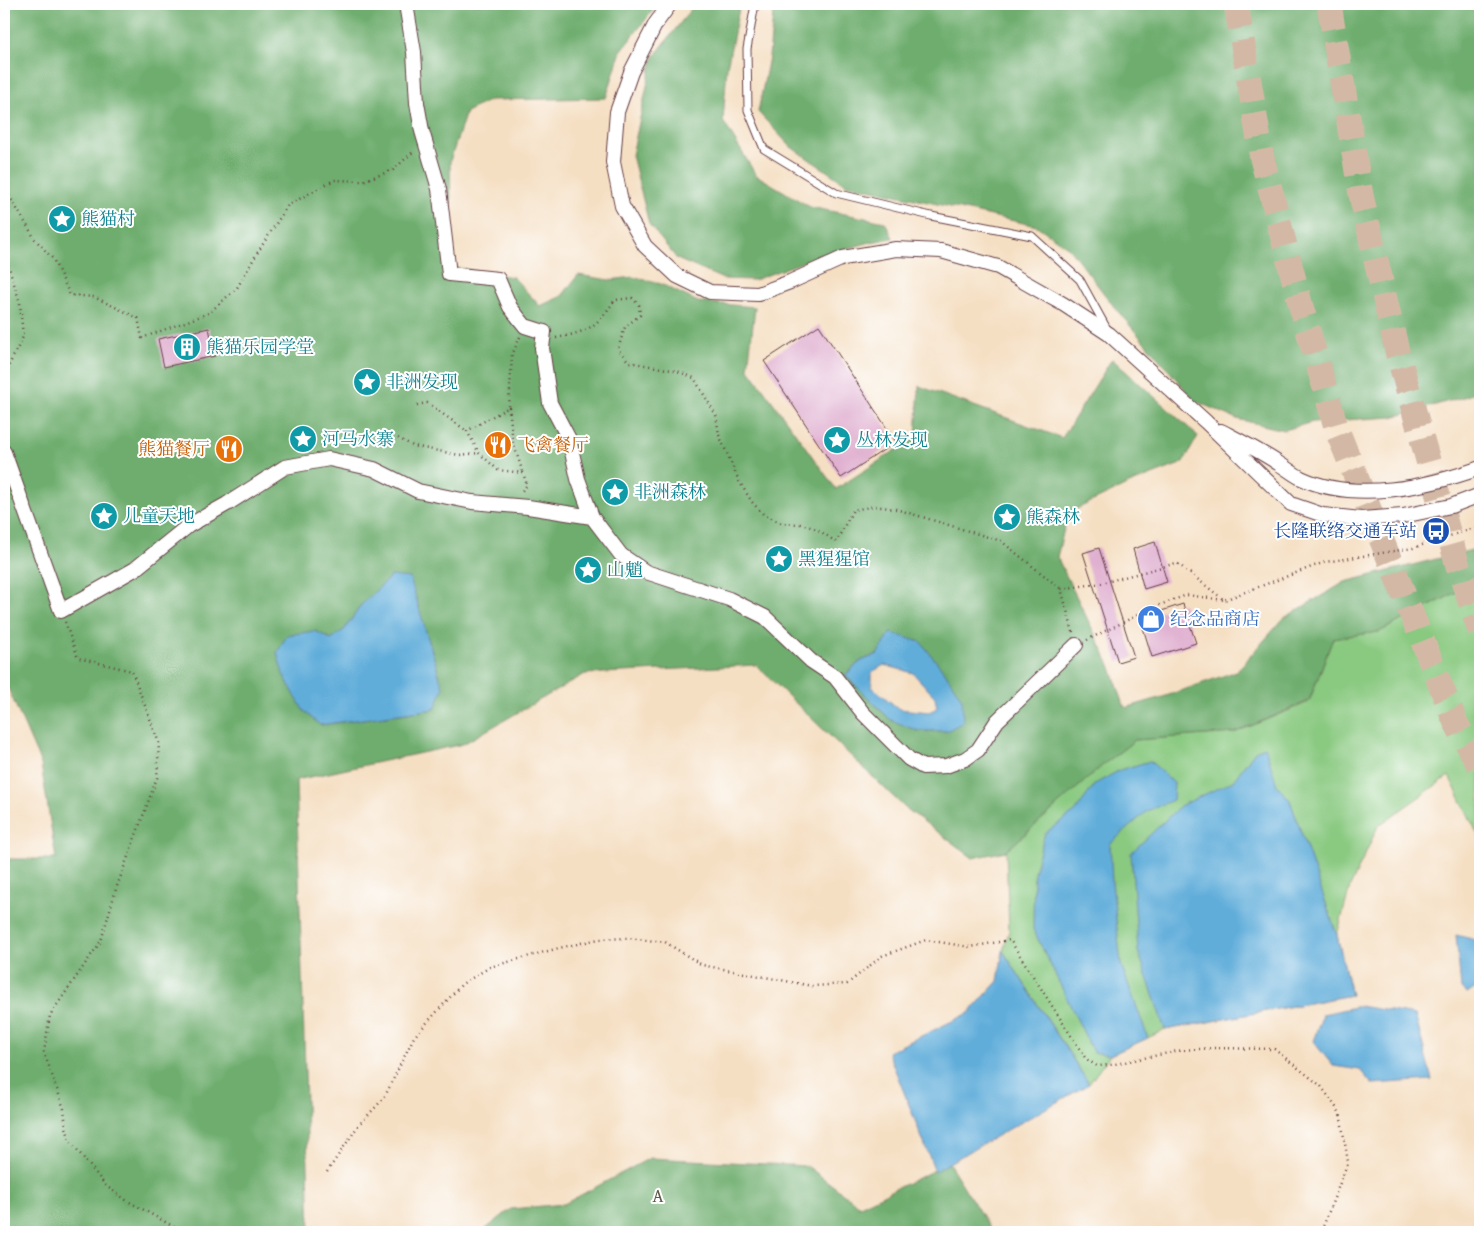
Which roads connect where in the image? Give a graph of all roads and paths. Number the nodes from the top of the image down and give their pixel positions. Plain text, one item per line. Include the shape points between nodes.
1 (406, 4) edge
2 (670, 4) edge
3 (756, 4) edge
4 (425, 142) junction
5 (4, 186) edge
6 (4, 256) edge
7 (525, 326) junction
8 (544, 332) junction
9 (1109, 334) junction
10 (4, 374) edge
11 (417, 405) dead end
12 (509, 407) junction
13 (1206, 422) junction
14 (467, 431) junction
15 (398, 438) dead end
16 (4, 452) edge
17 (479, 453) junction
18 (1480, 468) edge
19 (523, 473) junction
20 (1480, 495) edge
21 (509, 506) junction
22 (592, 517) junction
23 (1480, 526) edge
24 (1062, 589) junction
25 (1224, 600) junction
26 (61, 611) junction
27 (1076, 645) junction
28 (327, 1172) dead end
29 (183, 1232) edge
30 (1320, 1232) edge

1 - 4 street via 414,52 417,103
2 - 9 street via 656,23 631,72 616,112 613,162 622,206 645,246 677,276 710,292 758,294 844,258 896,249 941,251 998,267
3 - 9 lane via 746,48 748,110 764,149 836,193 1032,236 1080,280
4 - 5 path via 393,170 363,180 334,180 288,205 237,288 209,313 142,338 138,318 94,297 70,295 53,259 35,239
4 - 7 street via 440,190 449,274 498,279 510,307
6 - 10 path via 20,303 23,337
7 - 8 street
7 - 12 path via 512,355
8 - 22 street via 542,348 550,403 570,439 578,478
8 - 24 path via 556,338 581,333 593,327 615,300 632,298 639,305 640,315 625,327 618,349 630,362 677,371 694,378 716,415 719,435 739,481 763,514 781,524 801,524 817,529 836,542 853,510 875,506 896,509 1001,541
9 - 13 street
11 - 14 path via 427,403
12 - 14 path
12 - 19 path
13 - 18 street via 1300,478 1330,488 1404,489
13 - 20 street via 1291,504 1323,514 1361,519 1403,516 1451,506
14 - 17 path
15 - 17 path via 412,446 459,455
16 - 26 street
17 - 19 path via 498,470
19 - 21 path via 527,485
21 - 22 street
21 - 26 street via 418,491 374,469 329,459 285,467 188,526 135,569
22 - 27 street via 621,555 646,572 729,599 765,617 811,661 835,677 863,713 909,759 923,767 946,766 978,750 997,721
23 - 25 path via 1413,548 1325,562
24 - 25 path via 1102,583 1177,563
24 - 27 path
25 - 27 path via 1188,595 1154,607
26 - 29 path via 78,658 132,672 159,743 157,778 116,889 101,941 50,1015 44,1052 64,1109 70,1141 106,1186
28 - 30 path via 358,1126 384,1098 414,1037 462,984 490,967 599,939 628,938 665,942 702,965 812,986 847,984 882,956 926,940 970,947 1010,940 1086,1059 1097,1066 1183,1050 1274,1049 1321,1086 1340,1113 1348,1162

